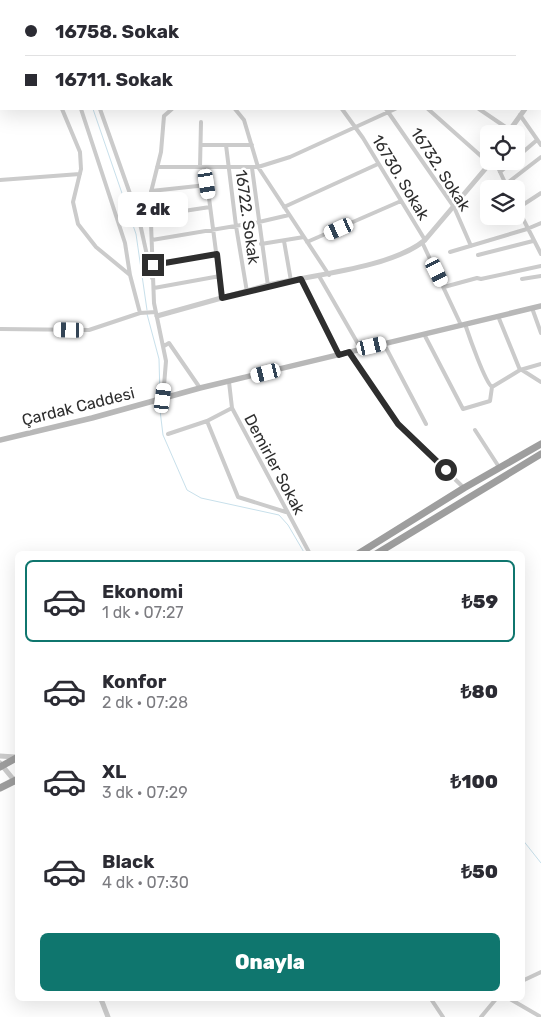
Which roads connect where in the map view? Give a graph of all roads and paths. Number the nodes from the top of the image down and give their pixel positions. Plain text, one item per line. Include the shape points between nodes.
1 (62, 110) edge
2 (81, 110) edge
3 (100, 110) edge
4 (171, 110) edge
5 (236, 110) edge
6 (343, 110) edge
7 (387, 110) edge
8 (429, 110) edge
9 (479, 110) edge
10 (524, 110) edge
11 (520, 115) junction
12 (201, 122) dead end
13 (499, 125) edge
14 (513, 125) edge
15 (356, 127) junction
16 (537, 140) junction
17 (201, 145) junction
18 (252, 145) junction
19 (541, 145) edge
20 (226, 146) junction
21 (525, 150) edge
22 (480, 152) edge
23 (541, 157) edge
24 (378, 164) junction
25 (157, 167) junction
26 (202, 167) junction
27 (258, 167) junction
28 (228, 168) junction
29 (252, 168) junction
30 (485, 170) edge
31 (502, 170) edge
32 (500, 172) joint
33 (80, 174) junction
34 (0, 180) edge
35 (504, 180) edge
36 (514, 180) edge
37 (207, 184) junction
38 (151, 191) junction
39 (541, 193) edge
40 (402, 202) junction
41 (525, 202) edge
42 (210, 207) junction
43 (284, 207) junction
44 (454, 207) junction
45 (289, 215) junction
46 (151, 216) junction
47 (259, 222) junction
48 (525, 223) edge
49 (541, 223) edge
50 (236, 226) junction
51 (528, 229) junction
52 (213, 230) junction
53 (304, 237) junction
54 (152, 240) junction
55 (533, 240) junction
56 (284, 241) junction
57 (424, 241) junction
58 (307, 242) junction
59 (262, 244) junction
60 (471, 246) junction
61 (450, 252) dead end
62 (217, 254) junction
63 (541, 254) edge
64 (478, 255) dead end
65 (153, 265) junction
66 (541, 266) edge
67 (329, 274) junction
68 (130, 275) junction
69 (220, 276) junction
70 (319, 276) junction
71 (541, 276) edge
72 (301, 279) junction
73 (522, 279) dead end
74 (291, 281) junction
75 (268, 286) junction
76 (444, 287) junction
77 (154, 288) junction
78 (247, 292) junction
79 (222, 298) junction
80 (541, 306) edge
81 (532, 308) junction
82 (141, 313) junction
83 (156, 314) junction
84 (498, 316) junction
85 (463, 324) junction
86 (0, 329) edge
87 (541, 333) edge
88 (424, 334) junction
89 (384, 344) junction
90 (164, 346) junction
91 (361, 349) junction
92 (349, 352) junction
93 (339, 355) junction
94 (541, 364) edge
95 (521, 370) junction
96 (228, 382) junction
97 (541, 382) edge
98 (492, 387) junction
99 (200, 388) junction
100 (162, 399) junction
101 (232, 408) junction
102 (207, 421) junction
103 (426, 424) dead end
104 (475, 430) dead end
105 (168, 434) dead end
106 (0, 440) edge
107 (541, 444) edge
108 (541, 454) edge
109 (499, 467) junction
110 (464, 488) junction
111 (286, 512) junction
112 (308, 551) edge
113 (363, 551) edge
114 (381, 551) edge
115 (0, 756) edge
116 (15, 757) edge
117 (15, 758) edge
118 (1, 765) edge
119 (15, 781) edge
120 (15, 782) edge
121 (0, 788) edge
122 (541, 972) edge
123 (525, 980) edge
124 (102, 1001) edge
125 (431, 1001) edge
126 (494, 1001) edge
127 (513, 1001) edge
128 (108, 1017) edge
129 (443, 1017) edge
130 (481, 1017) edge
131 (541, 1017) edge

1 - 33 street via 80,152
2 - 68 street via 125,243
3 - 77 street via 139,219
4 - 25 street via 164,116
5 - 18 street via 244,120
6 - 15 street, 16730. Sokak
7 - 15 street
7 - 44 street, 16732. Sokak
8 - 22 street
9 - 13 street
10 - 11 street
11 - 14 street
11 - 16 street
12 - 17 street
15 - 24 street, 16730. Sokak
15 - 27 street via 290,157
16 - 19 street
16 - 21 street
17 - 20 street
17 - 26 street
18 - 20 street
18 - 27 street
20 - 28 street, 16722. Sokak
23 - 36 street
24 - 40 street, 16730. Sokak
24 - 43 street
25 - 26 street
25 - 38 street
26 - 28 street
26 - 37 street
27 - 29 street
27 - 43 street
28 - 29 street
28 - 50 street, 16722. Sokak
29 - 47 street
30 - 44 street
31 - 32 street
32 - 35 street
33 - 34 street
33 - 68 street via 73,202 78,224 92,244
37 - 38 street
37 - 42 street
38 - 46 street
39 - 41 street
40 - 57 street, 16730. Sokak
40 - 58 street
42 - 46 street
42 - 52 street
43 - 45 street
44 - 57 street
44 - 60 street, 16732. Sokak
45 - 47 street
45 - 53 street
46 - 54 street
47 - 50 street
47 - 59 street
48 - 51 street
49 - 51 street
50 - 52 street
50 - 78 street, 16722. Sokak
51 - 55 street
51 - 60 street
52 - 54 street
52 - 62 street
53 - 56 street
53 - 58 street
54 - 65 street
55 - 63 street
55 - 64 street
56 - 59 street
56 - 74 street
57 - 67 street via 392,256
57 - 76 street, 16730. Sokak
58 - 67 street
59 - 75 street
60 - 61 street
62 - 65 street
62 - 69 street
65 - 77 street
66 - 76 street
67 - 70 street
68 - 82 street
69 - 77 street
69 - 79 street
70 - 72 street
70 - 91 street
71 - 73 street
72 - 74 street
72 - 93 street
74 - 75 street
75 - 78 street
76 - 85 street, 16730. Sokak
77 - 83 street
78 - 79 street
79 - 83 street
80 - 81 main road, Çardak Caddesi
81 - 84 main road, Çardak Caddesi
81 - 87 street
82 - 83 street
82 - 86 street via 89,330
83 - 90 street
84 - 85 main road, Çardak Caddesi
84 - 95 street
85 - 88 main road, Çardak Caddesi
85 - 98 street, 16730. Sokak via 484,378
88 - 89 main road, Çardak Caddesi
88 - 98 street via 463,409 490,401
89 - 91 main road, Çardak Caddesi
89 - 103 street
90 - 99 street via 169,343
90 - 100 street via 166,372
91 - 92 main road, Çardak Caddesi
92 - 93 main road, Çardak Caddesi
92 - 110 street via 398,424
93 - 96 main road, Çardak Caddesi
94 - 95 street
95 - 97 street
95 - 98 street
96 - 99 main road, Çardak Caddesi
96 - 101 street, Demirler Sokak
99 - 100 main road, Çardak Caddesi
100 - 106 main road, Çardak Caddesi
101 - 102 street
101 - 111 street, Demirler Sokak
102 - 105 street
102 - 111 street via 238,497
104 - 109 street
107 - 109 highway
108 - 114 highway
109 - 110 highway
110 - 113 highway
111 - 112 street, Demirler Sokak
115 - 116 street
117 - 118 highway
118 - 119 street
120 - 121 highway
122 - 123 street
124 - 128 street
125 - 129 street
126 - 130 street
127 - 131 street

